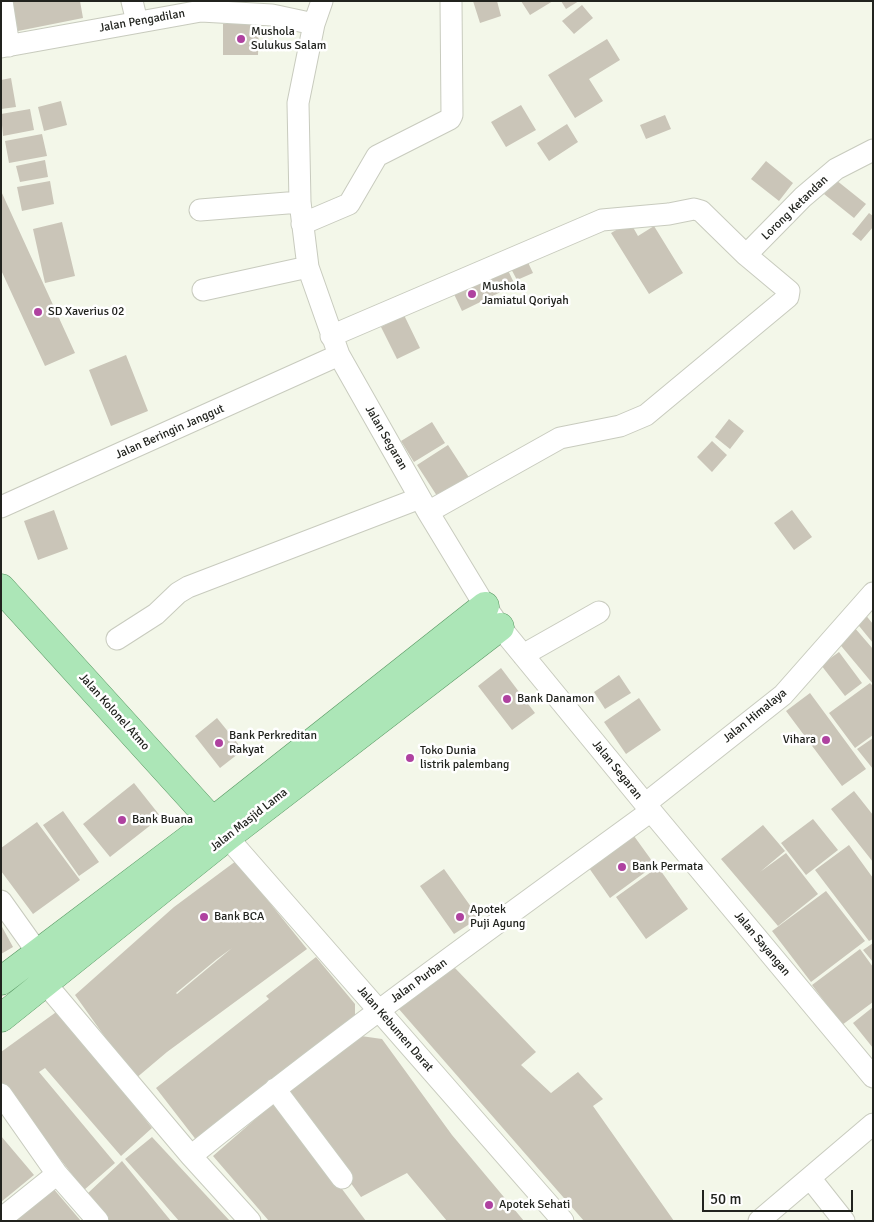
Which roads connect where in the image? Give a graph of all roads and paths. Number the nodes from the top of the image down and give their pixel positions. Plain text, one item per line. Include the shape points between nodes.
1 (2, 1) edge
2 (132, 1) edge
3 (322, 1) edge
4 (451, 1) edge
5 (137, 22) junction
6 (314, 24) junction
7 (5, 47) edge
8 (864, 154) edge
9 (300, 202) junction
10 (200, 210) dead end
11 (302, 224) junction
12 (746, 255) junction
13 (308, 267) junction
14 (203, 290) dead end
15 (331, 336) junction
16 (339, 355) junction
17 (424, 505) junction
18 (1, 508) edge
19 (1, 588) edge
20 (873, 593) edge
21 (599, 612) dead end
22 (492, 617) junction
23 (117, 639) dead end
24 (523, 655) junction
25 (648, 808) junction
26 (220, 829) junction
27 (1, 901) edge
28 (38, 953) junction
29 (1, 981) edge
30 (45, 983) junction
31 (378, 1010) junction
32 (1, 1018) edge
33 (873, 1077) edge
34 (275, 1088) junction
35 (1, 1094) edge
36 (870, 1132) edge
37 (191, 1156) junction
38 (57, 1174) junction
39 (342, 1178) dead end
40 (810, 1178) junction
41 (1, 1219) edge
42 (98, 1221) edge
43 (250, 1221) edge
44 (563, 1221) edge
45 (759, 1221) edge
46 (844, 1221) edge

1 - 7 street
2 - 5 street
3 - 6 street, Jalan Segaran
4 - 11 street via 450,119 377,156 348,204
5 - 6 street, Jalan Pengadilan via 201,11 272,15
5 - 7 street, Jalan Pengadilan
6 - 9 street, Jalan Segaran via 299,88
8 - 12 street, Lorong Ketandan via 836,169 803,197
9 - 10 street
9 - 11 street, Jalan Segaran
11 - 13 street, Jalan Segaran
12 - 15 street via 698,209 602,220
12 - 17 street via 789,291 788,297 646,415 620,426 560,438
13 - 14 street
13 - 15 street, Jalan Segaran
15 - 16 street, Jalan Segaran
16 - 17 street, Jalan Segaran
16 - 18 street, Jalan Beringin Janggut
17 - 22 street, Jalan Segaran
17 - 23 street via 188,587 156,614
19 - 26 main road, Jalan Kolonel Atmo
20 - 25 street, Jalan Himalaya via 783,695
21 - 24 street
22 - 24 street, Jalan Segaran
22 - 26 main road, Jalan Masjid Lama
24 - 25 street, Jalan Segaran
25 - 31 street, Jalan Purban
25 - 33 street, Jalan Sayangan
26 - 28 main road
26 - 30 main road, Jalan Masjid Lama
26 - 31 street, Jalan Kebumen Darat
27 - 28 street
28 - 29 main road
30 - 32 main road, Jalan Masjid Lama
30 - 37 street
31 - 34 street, Jalan Purban
31 - 44 street, Jalan Kebumen Darat
34 - 37 street, Jalan Purban
34 - 39 street
35 - 38 street
36 - 40 street
37 - 43 street
38 - 41 street
38 - 42 street
40 - 45 street
40 - 46 street

